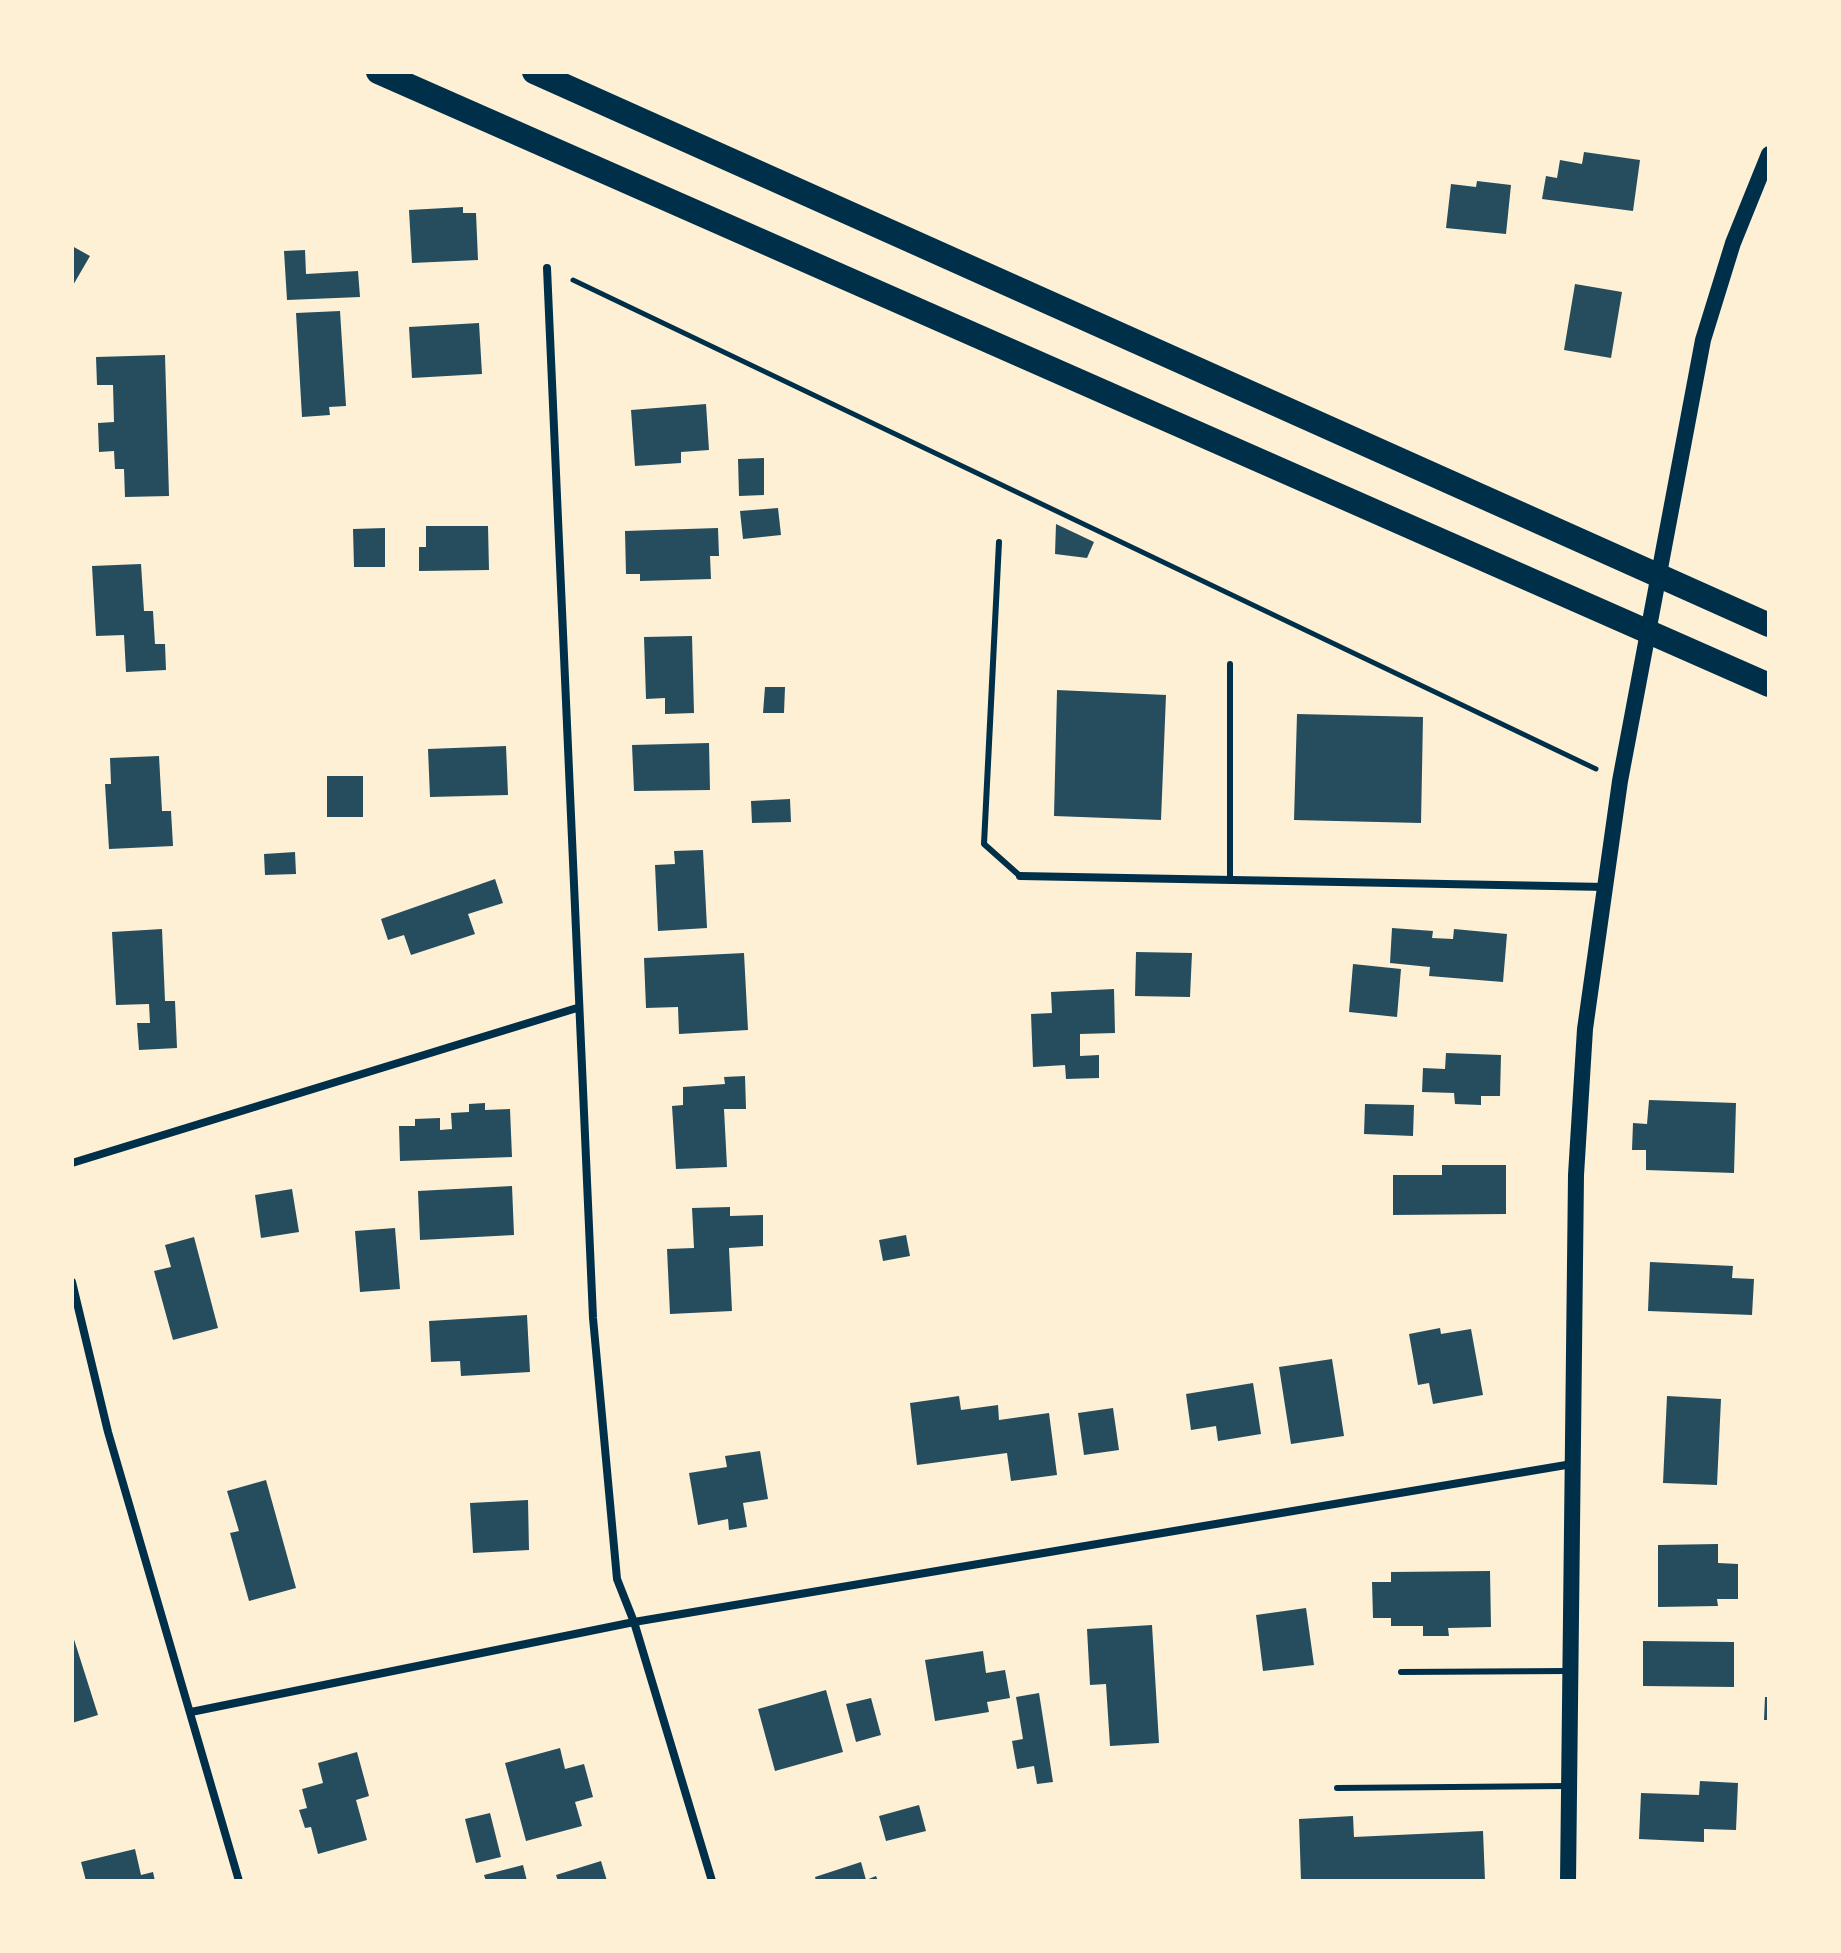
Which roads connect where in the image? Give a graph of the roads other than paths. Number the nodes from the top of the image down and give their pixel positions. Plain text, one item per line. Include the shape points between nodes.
1 (378, 72) edge
2 (534, 72) edge
3 (1769, 154) edge
4 (547, 268) road end
5 (999, 542) dead end
6 (1769, 625) edge
7 (1230, 664) dead end
8 (1769, 685) edge
9 (1020, 876) joint
10 (1230, 880) junction
11 (1606, 887) junction
12 (577, 1008) junction
13 (72, 1163) edge
14 (72, 1282) edge
15 (1574, 1464) junction
16 (634, 1622) junction
17 (1571, 1671) junction
18 (1401, 1672) dead end
19 (191, 1712) junction
20 (1569, 1786) junction
21 (1337, 1788) dead end
22 (239, 1881) edge
23 (712, 1881) edge
24 (1568, 1881) edge

1 - 8 highway
2 - 6 highway
3 - 11 main road via 1733,243 1703,340 1620,781
4 - 12 street
5 - 9 lane via 984,844
7 - 10 lane
9 - 10 street
10 - 11 street
11 - 15 main road via 1580,1100
12 - 13 street
12 - 16 street via 593,1318 607,1472 617,1579
14 - 19 street via 108,1432
15 - 16 street
15 - 17 main road
16 - 19 street
16 - 23 street
17 - 18 lane
17 - 20 main road
19 - 22 street
20 - 21 lane
20 - 24 main road

